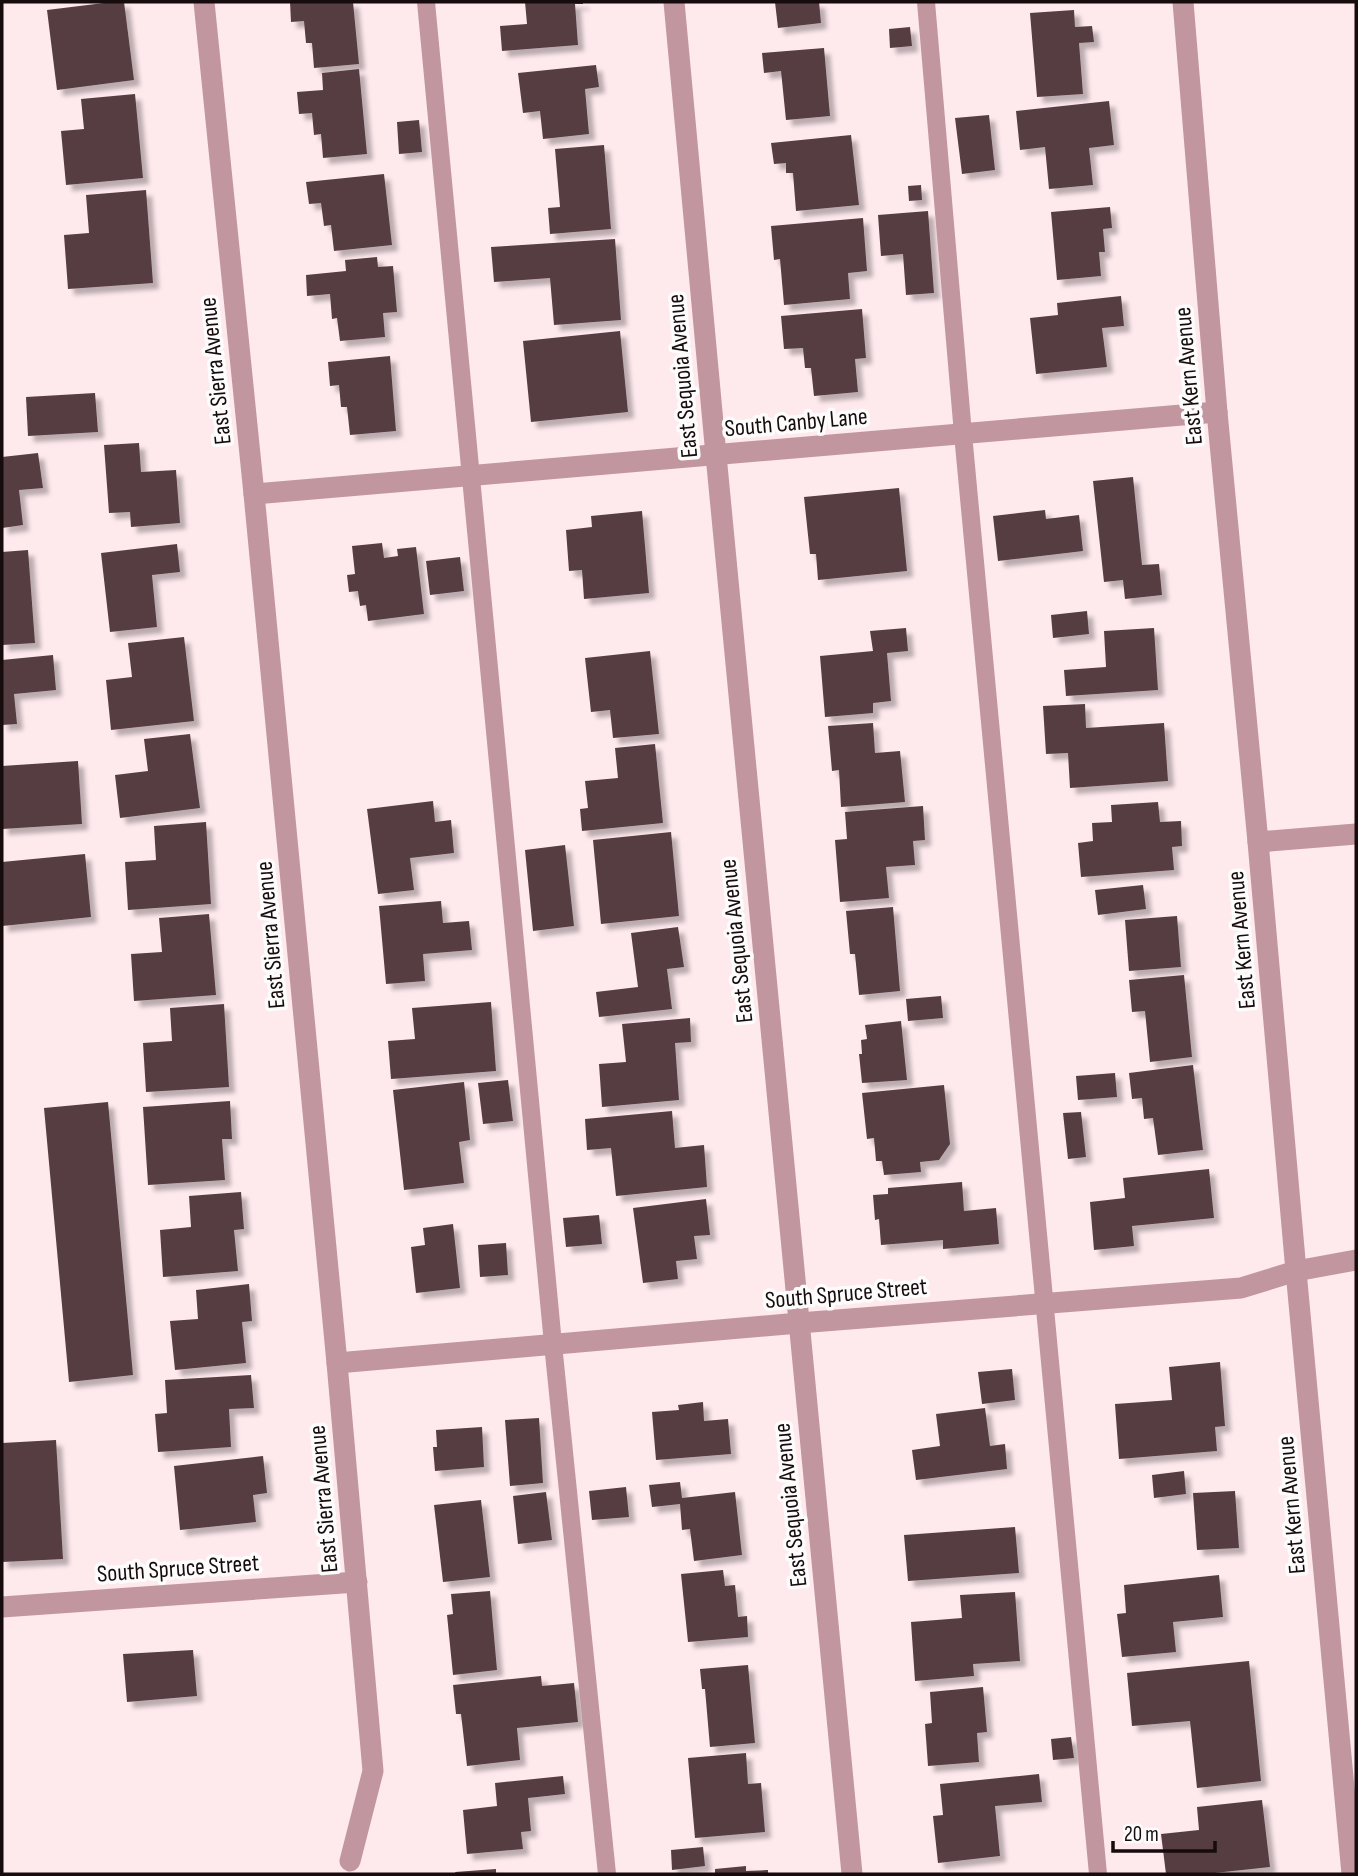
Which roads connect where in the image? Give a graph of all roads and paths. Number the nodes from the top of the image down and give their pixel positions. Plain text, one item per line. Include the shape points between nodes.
1 (204, 2) edge
2 (426, 2) edge
3 (674, 2) edge
4 (926, 2) edge
5 (1183, 2) edge
6 (1217, 412) junction
7 (964, 434) junction
8 (716, 455) junction
9 (470, 475) junction
10 (254, 494) junction
11 (1356, 834) edge
12 (1258, 842) junction
13 (1356, 1260) edge
14 (1296, 1272) junction
15 (1045, 1303) junction
16 (799, 1323) junction
17 (553, 1344) junction
18 (337, 1363) junction
19 (357, 1582) junction
20 (2, 1607) edge
21 (349, 1861) dead end
22 (607, 1874) edge
23 (852, 1874) edge
24 (1098, 1874) edge
25 (1352, 1874) edge

1 - 10 street, East Sierra Avenue
2 - 9 lane
3 - 8 street, East Sequoia Avenue
4 - 7 lane
5 - 6 street, East Kern Avenue
6 - 7 street, South Canby Lane
6 - 12 street, East Kern Avenue
7 - 8 street, South Canby Lane
7 - 15 lane
8 - 9 street, South Canby Lane
8 - 16 street, East Sequoia Avenue
9 - 10 street, South Canby Lane
9 - 17 lane
10 - 18 street, East Sierra Avenue
11 - 12 street
12 - 14 street, East Kern Avenue
13 - 14 street, South Spruce Street
14 - 15 street, South Spruce Street via 1241,1288
14 - 25 street, East Kern Avenue
15 - 16 street, South Spruce Street
15 - 24 lane
16 - 17 street, South Spruce Street
16 - 23 street, East Sequoia Avenue
17 - 18 street, South Spruce Street
17 - 22 lane
18 - 19 street, East Sierra Avenue
19 - 20 street, South Spruce Street
19 - 21 street, East Sierra Avenue via 373,1771

